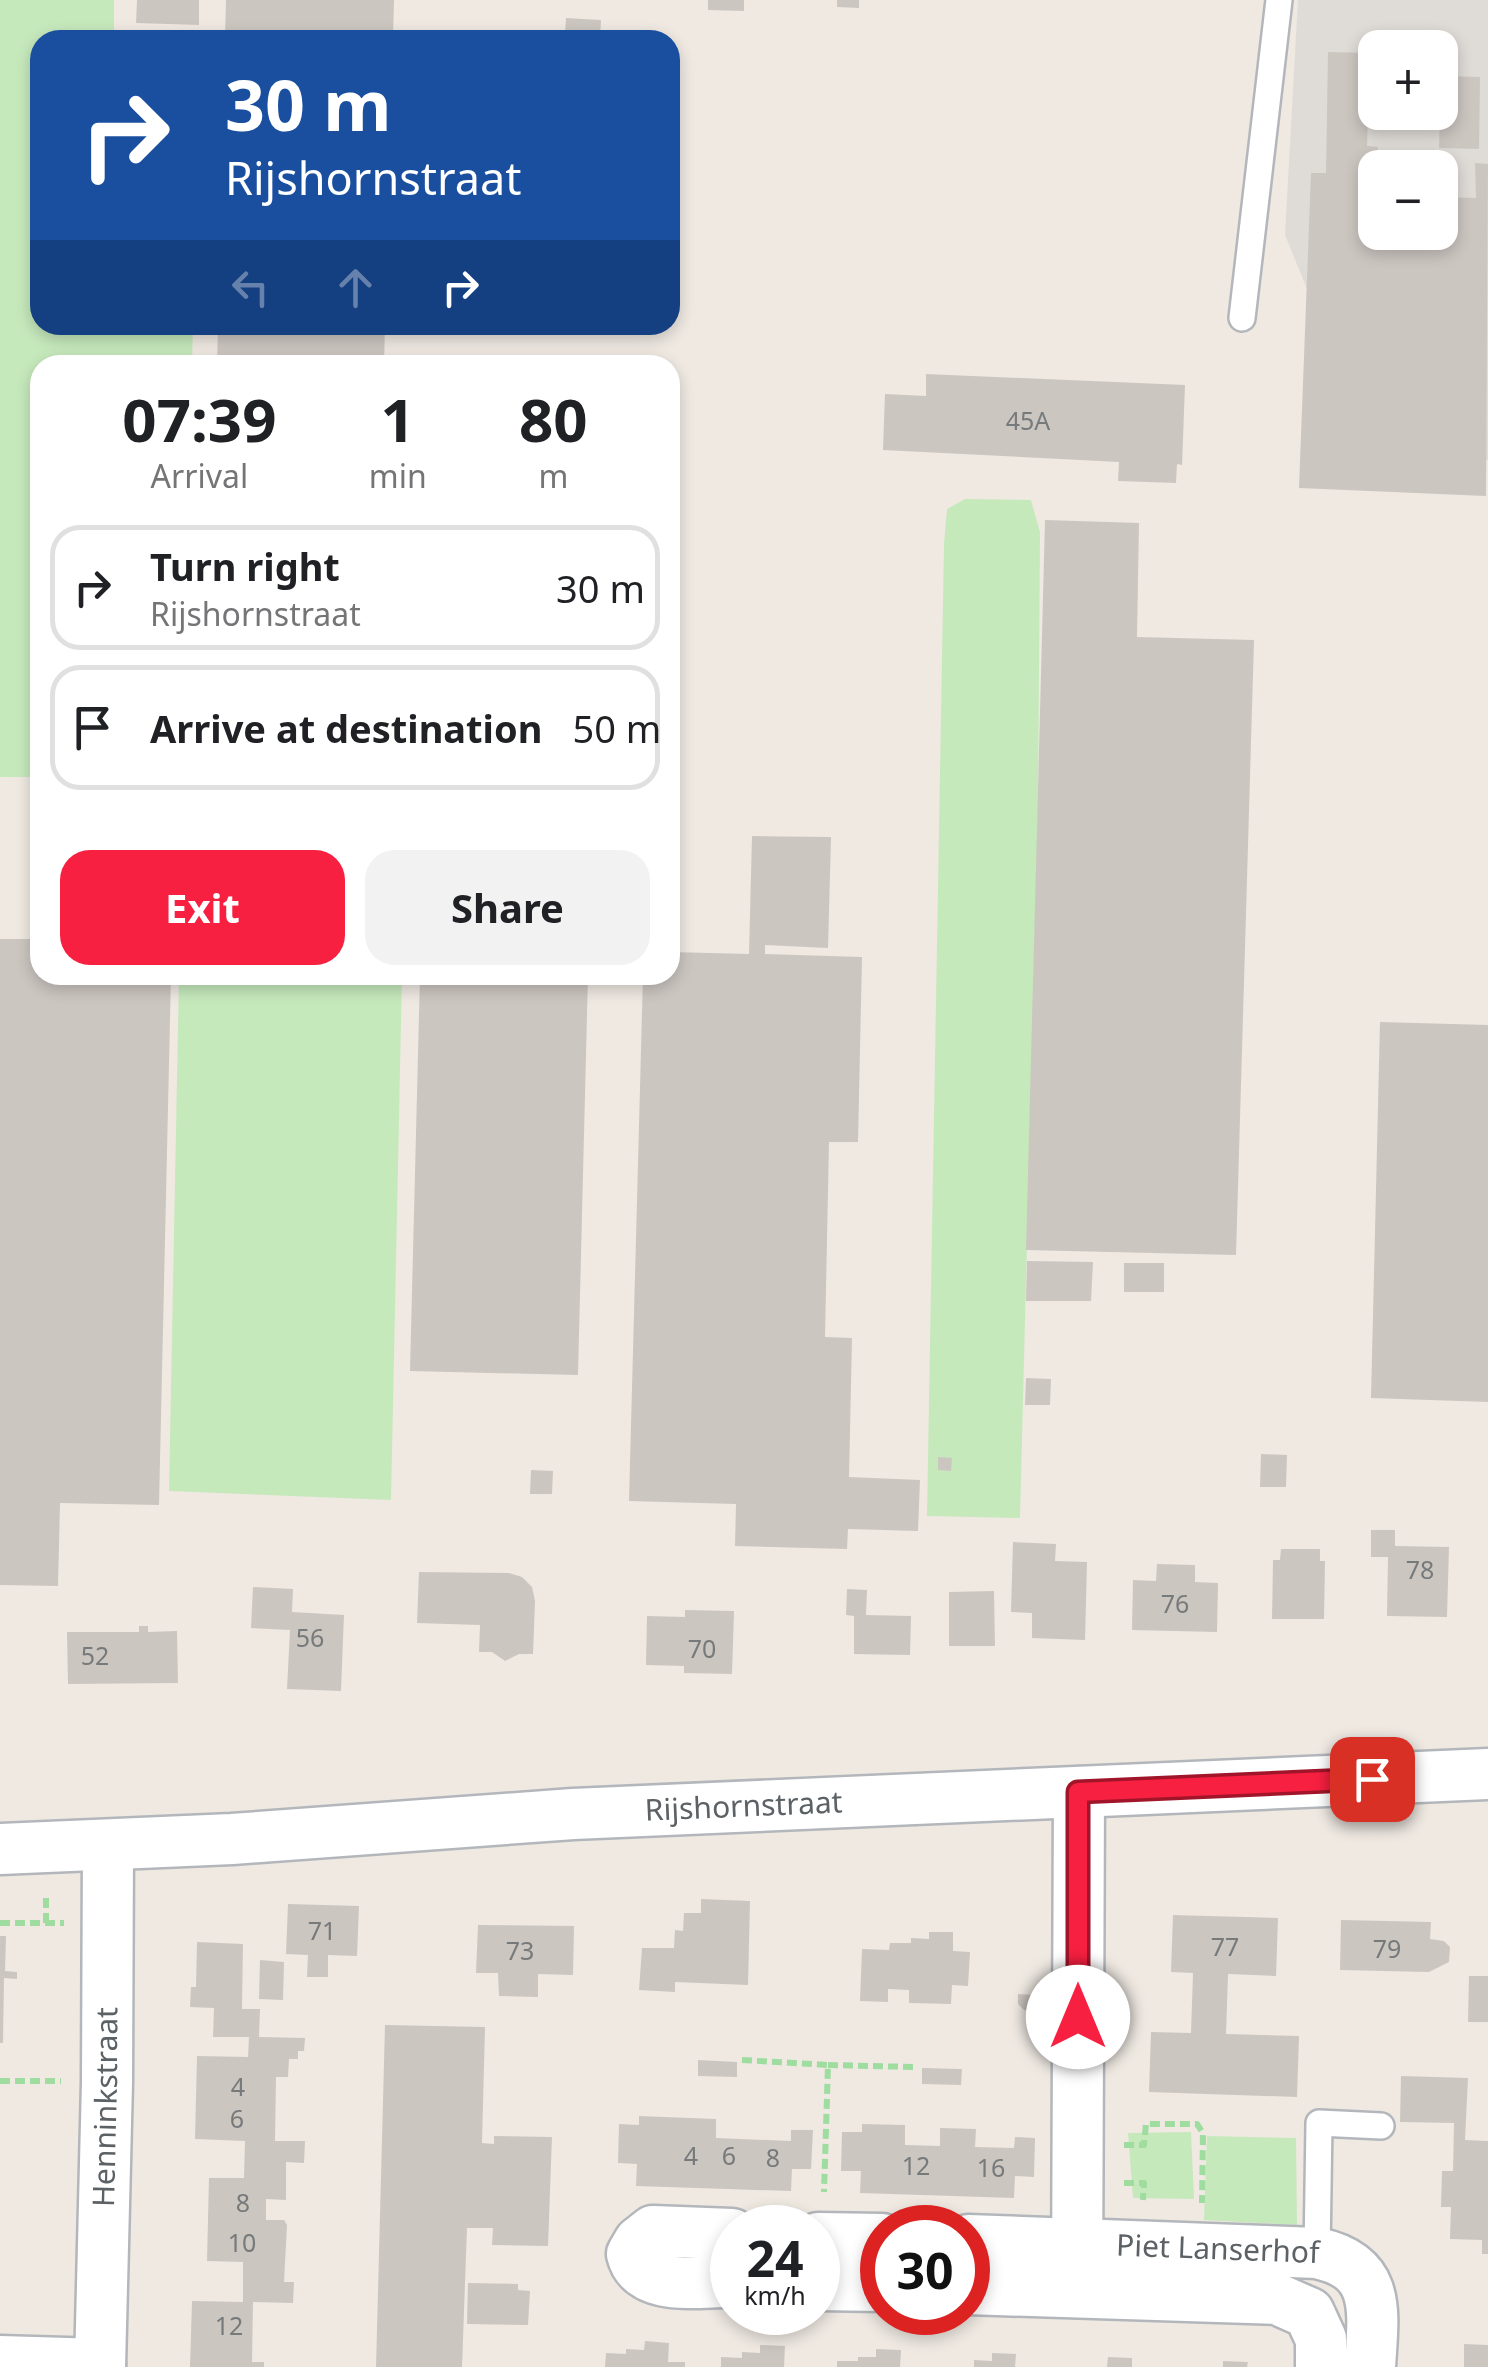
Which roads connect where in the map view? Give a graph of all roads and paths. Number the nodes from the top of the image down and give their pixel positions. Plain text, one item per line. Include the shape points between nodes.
1 (1279, 0) edge
2 (1242, 318) dead end
3 (1488, 1774) edge
4 (1078, 1792) junction
5 (108, 1846) junction
6 (0, 1849) edge
7 (0, 1923) edge
8 (108, 1923) junction
9 (742, 2060) dead end
10 (828, 2065) junction
11 (915, 2066) dead end
12 (0, 2080) edge
13 (107, 2082) junction
14 (1381, 2126) dead end
15 (1119, 2145) dead end
16 (1120, 2183) dead end
17 (821, 2205) edge
18 (710, 2233) edge
19 (990, 2240) edge
20 (1077, 2242) junction
21 (1151, 2246) junction
22 (1202, 2249) junction
23 (1336, 2261) junction
24 (710, 2281) edge
25 (990, 2289) edge
26 (1078, 2292) junction
27 (1309, 2313) junction
28 (0, 2361) edge
29 (100, 2366) edge
30 (1320, 2367) edge
31 (1370, 2367) edge

1 - 2 lane
3 - 4 street, Rijshornstraat
4 - 5 street, Rijshornstraat via 573,1814
4 - 20 street, Piet Lanserhof
5 - 6 street, Rijshornstraat
5 - 8 street, Henninkstraat
7 - 8 path
8 - 13 street, Henninkstraat
9 - 10 path
10 - 11 path
10 - 17 path
12 - 13 path
13 - 29 street, Henninkstraat
14 - 23 lane via 1319,2123
15 - 22 path via 1144,2145 1146,2124 1197,2124
16 - 21 path via 1144,2183
18 - 24 street via 653,2231 632,2254 640,2272 656,2280
19 - 20 street, Piet Lanserhof
20 - 21 street, Piet Lanserhof
20 - 26 street, Piet Lanserhof
21 - 22 street, Piet Lanserhof
22 - 23 street, Piet Lanserhof
23 - 27 street, Piet Lanserhof
23 - 31 street, Piet Lanserhof via 1373,2300
25 - 26 street, Piet Lanserhof
26 - 27 street, Piet Lanserhof via 1277,2300
27 - 30 street, Piet Lanserhof via 1322,2339
28 - 29 street

